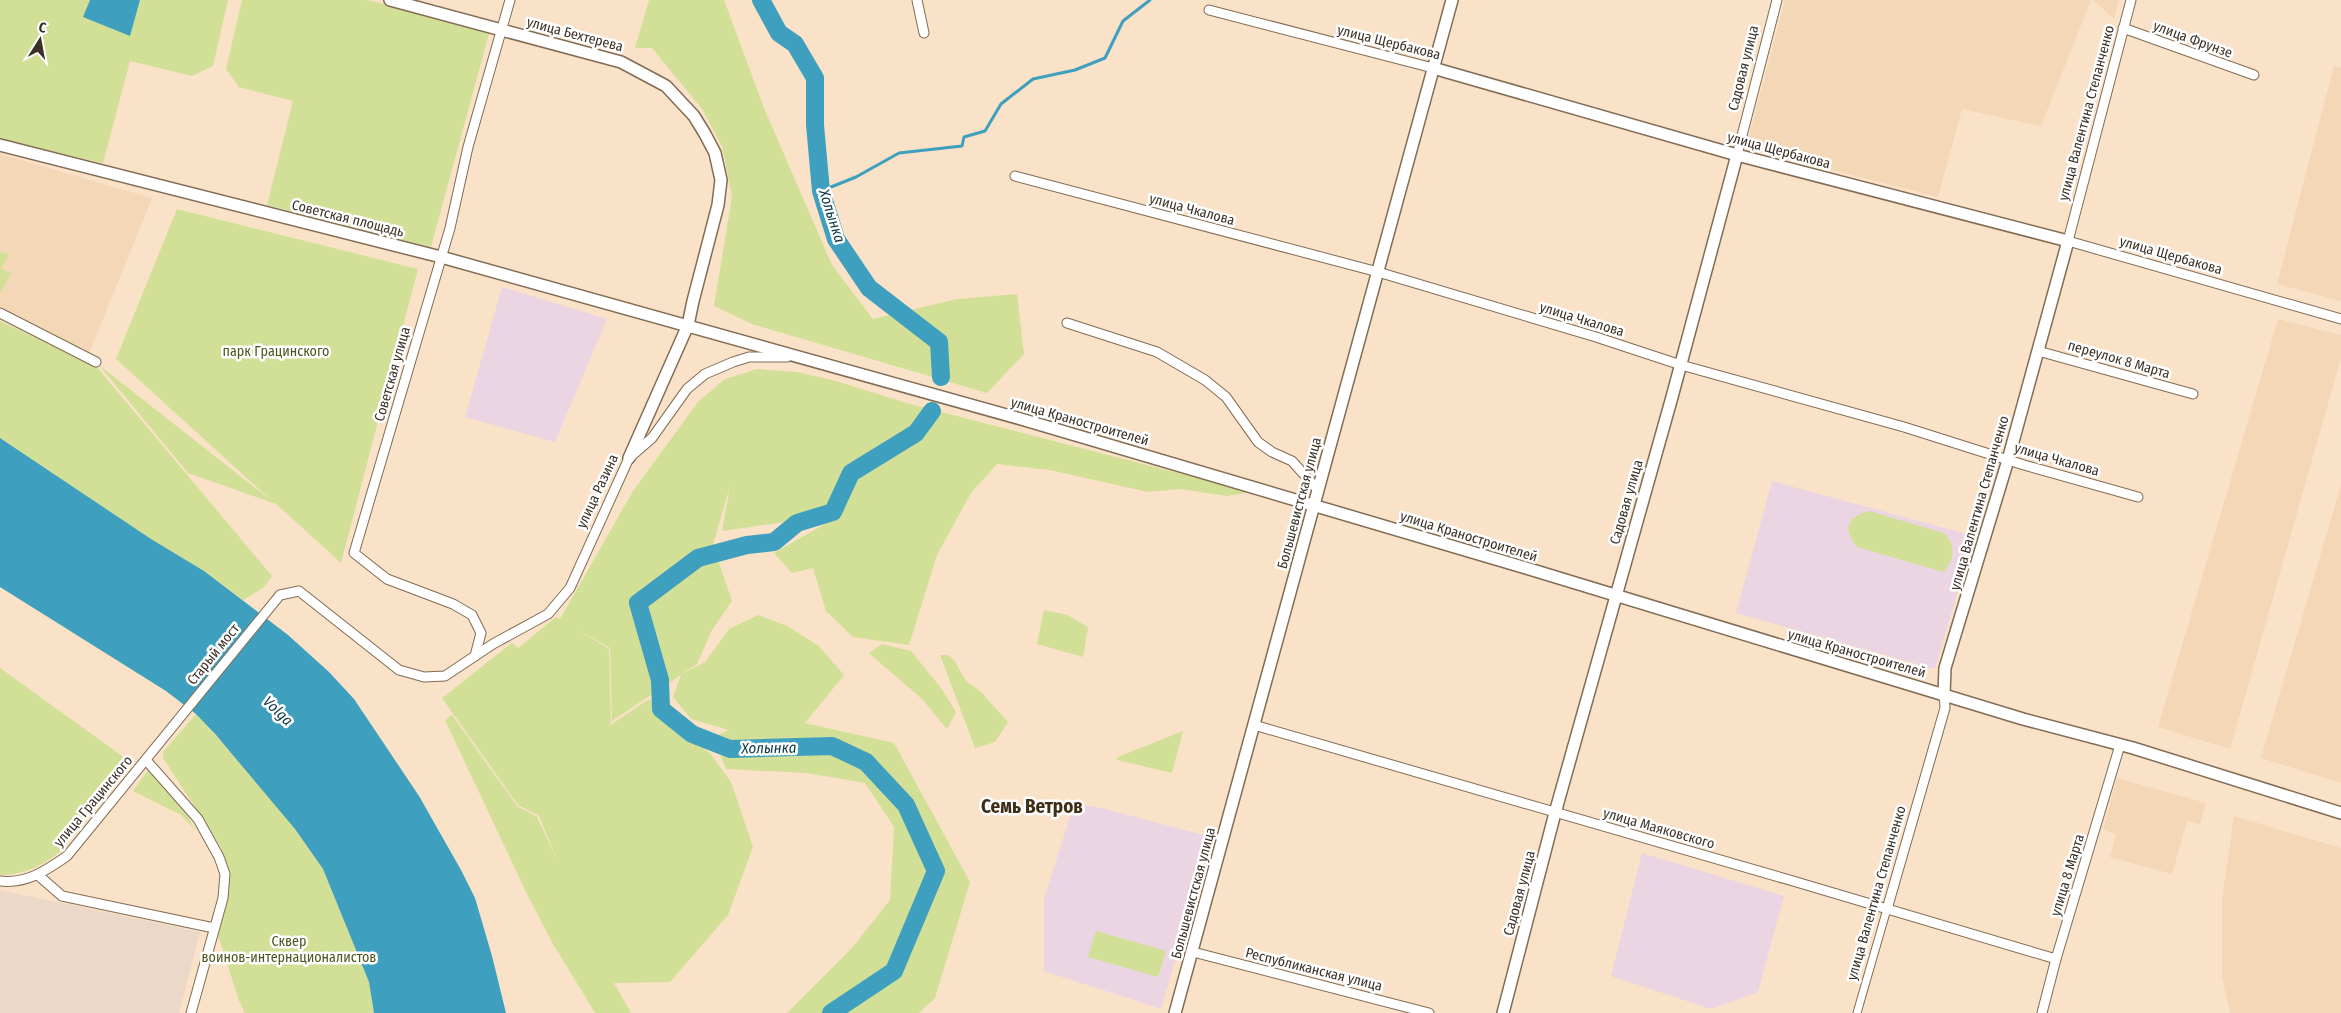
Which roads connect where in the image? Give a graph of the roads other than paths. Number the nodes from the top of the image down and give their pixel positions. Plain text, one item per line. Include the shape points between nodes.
1 (390, 0) edge
2 (510, 0) edge
3 (917, 0) edge
4 (1452, 0) edge
5 (1777, 0) edge
6 (2131, 0) edge
7 (1210, 10) dead end
8 (2123, 28) junction
9 (501, 30) junction
10 (924, 33) dead end
11 (1433, 68) junction
12 (2254, 75) dead end
13 (666, 86) joint
14 (0, 145) edge
15 (1737, 155) junction
16 (1015, 176) dead end
17 (2068, 241) junction
18 (441, 257) junction
19 (1378, 272) junction
20 (0, 313) edge
21 (2341, 320) edge
22 (1067, 323) dead end
23 (688, 325) junction
24 (2038, 351) junction
25 (815, 361) junction
26 (96, 362) dead end
27 (1680, 365) junction
28 (2193, 394) dead end
29 (629, 458) junction
30 (2008, 460) junction
31 (1318, 490) junction
32 (2138, 497) dead end
33 (1314, 506) junction
34 (280, 594) joint
35 (1615, 596) junction
36 (475, 656) junction
37 (1944, 694) junction
38 (1254, 725) junction
39 (168, 730) joint
40 (2120, 745) junction
41 (146, 760) junction
42 (1555, 813) junction
43 (2341, 813) edge
44 (38, 876) junction
45 (0, 881) edge
46 (1887, 909) junction
47 (214, 928) junction
48 (1193, 952) junction
49 (2056, 959) junction
50 (191, 1013) edge
51 (1176, 1013) edge
52 (1429, 1013) edge
53 (1503, 1013) edge
54 (1857, 1013) edge
55 (2042, 1013) edge

1 - 9 street
2 - 9 street, Советская улица
3 - 10 street
4 - 11 street, Большевистская улица
5 - 15 street, Садовая улица
6 - 8 street, улица Валентина Степанченко
7 - 11 street, улица Щербакова
8 - 12 street, улица Фрунзе
8 - 17 street, улица Валентина Степанченко
9 - 13 street, улица Бехтерева via 621,62
9 - 18 street, Советская улица
11 - 15 street, улица Щербакова
11 - 19 street, Большевистская улица
13 - 23 street, улица Разина via 706,134 715,153 720,180 718,205
14 - 18 street, Советская площадь
15 - 17 street, улица Щербакова
15 - 27 street, Садовая улица
16 - 19 street, улица Чкалова
17 - 21 street, улица Щербакова
17 - 24 street, улица Валентина Степанченко
18 - 23 street, Советская площадь
18 - 36 street, Советская улица via 354,554 387,579 453,604 472,615 481,633
19 - 27 street, улица Чкалова via 1596,336
19 - 31 street, Большевистская улица
20 - 26 street
22 - 31 street via 1157,352 1205,380 1226,396 1258,442 1292,462
23 - 25 street, улица Краностроителей
23 - 29 street, улица Разина
24 - 28 street, переулок 8 Марта
24 - 30 street, улица Валентина Степанченко
25 - 29 street via 777,356 749,357 720,366 705,374 677,401 652,438
25 - 33 street, улица Краностроителей
27 - 30 street, улица Чкалова via 1904,427
27 - 35 street, Садовая улица
29 - 36 street, улица Разина via 570,588 548,614
30 - 32 street, улица Чкалова
30 - 37 street, улица Валентина Степанченко via 1945,668
31 - 33 street, Большевистская улица
33 - 35 street, улица Краностроителей
33 - 38 street, Большевистская улица
34 - 36 street, улица Разина via 299,591 399,670 424,677 445,676
34 - 39 street, Старый мост
35 - 37 street, улица Краностроителей
35 - 42 street, Садовая улица
37 - 40 street, улица Краностроителей
37 - 46 street, улица Валентина Степанченко via 1945,708
38 - 42 street, улица Маяковского
38 - 48 street, Большевистская улица
39 - 41 street, улица Грацинского
40 - 43 street, улица Краностроителей
40 - 49 street, улица 8 Марта
41 - 44 street, улица Грацинского via 66,856
41 - 47 street via 198,819 225,874
42 - 46 street, улица Маяковского
42 - 53 street, Садовая улица
44 - 45 street, улица Грацинского via 13,883
44 - 47 street via 62,896
46 - 49 street, улица Маяковского
46 - 54 street, улица Валентина Степанченко
47 - 50 street
48 - 51 street, Большевистская улица
48 - 52 street, Республиканская улица
49 - 55 street, улица 8 Марта

